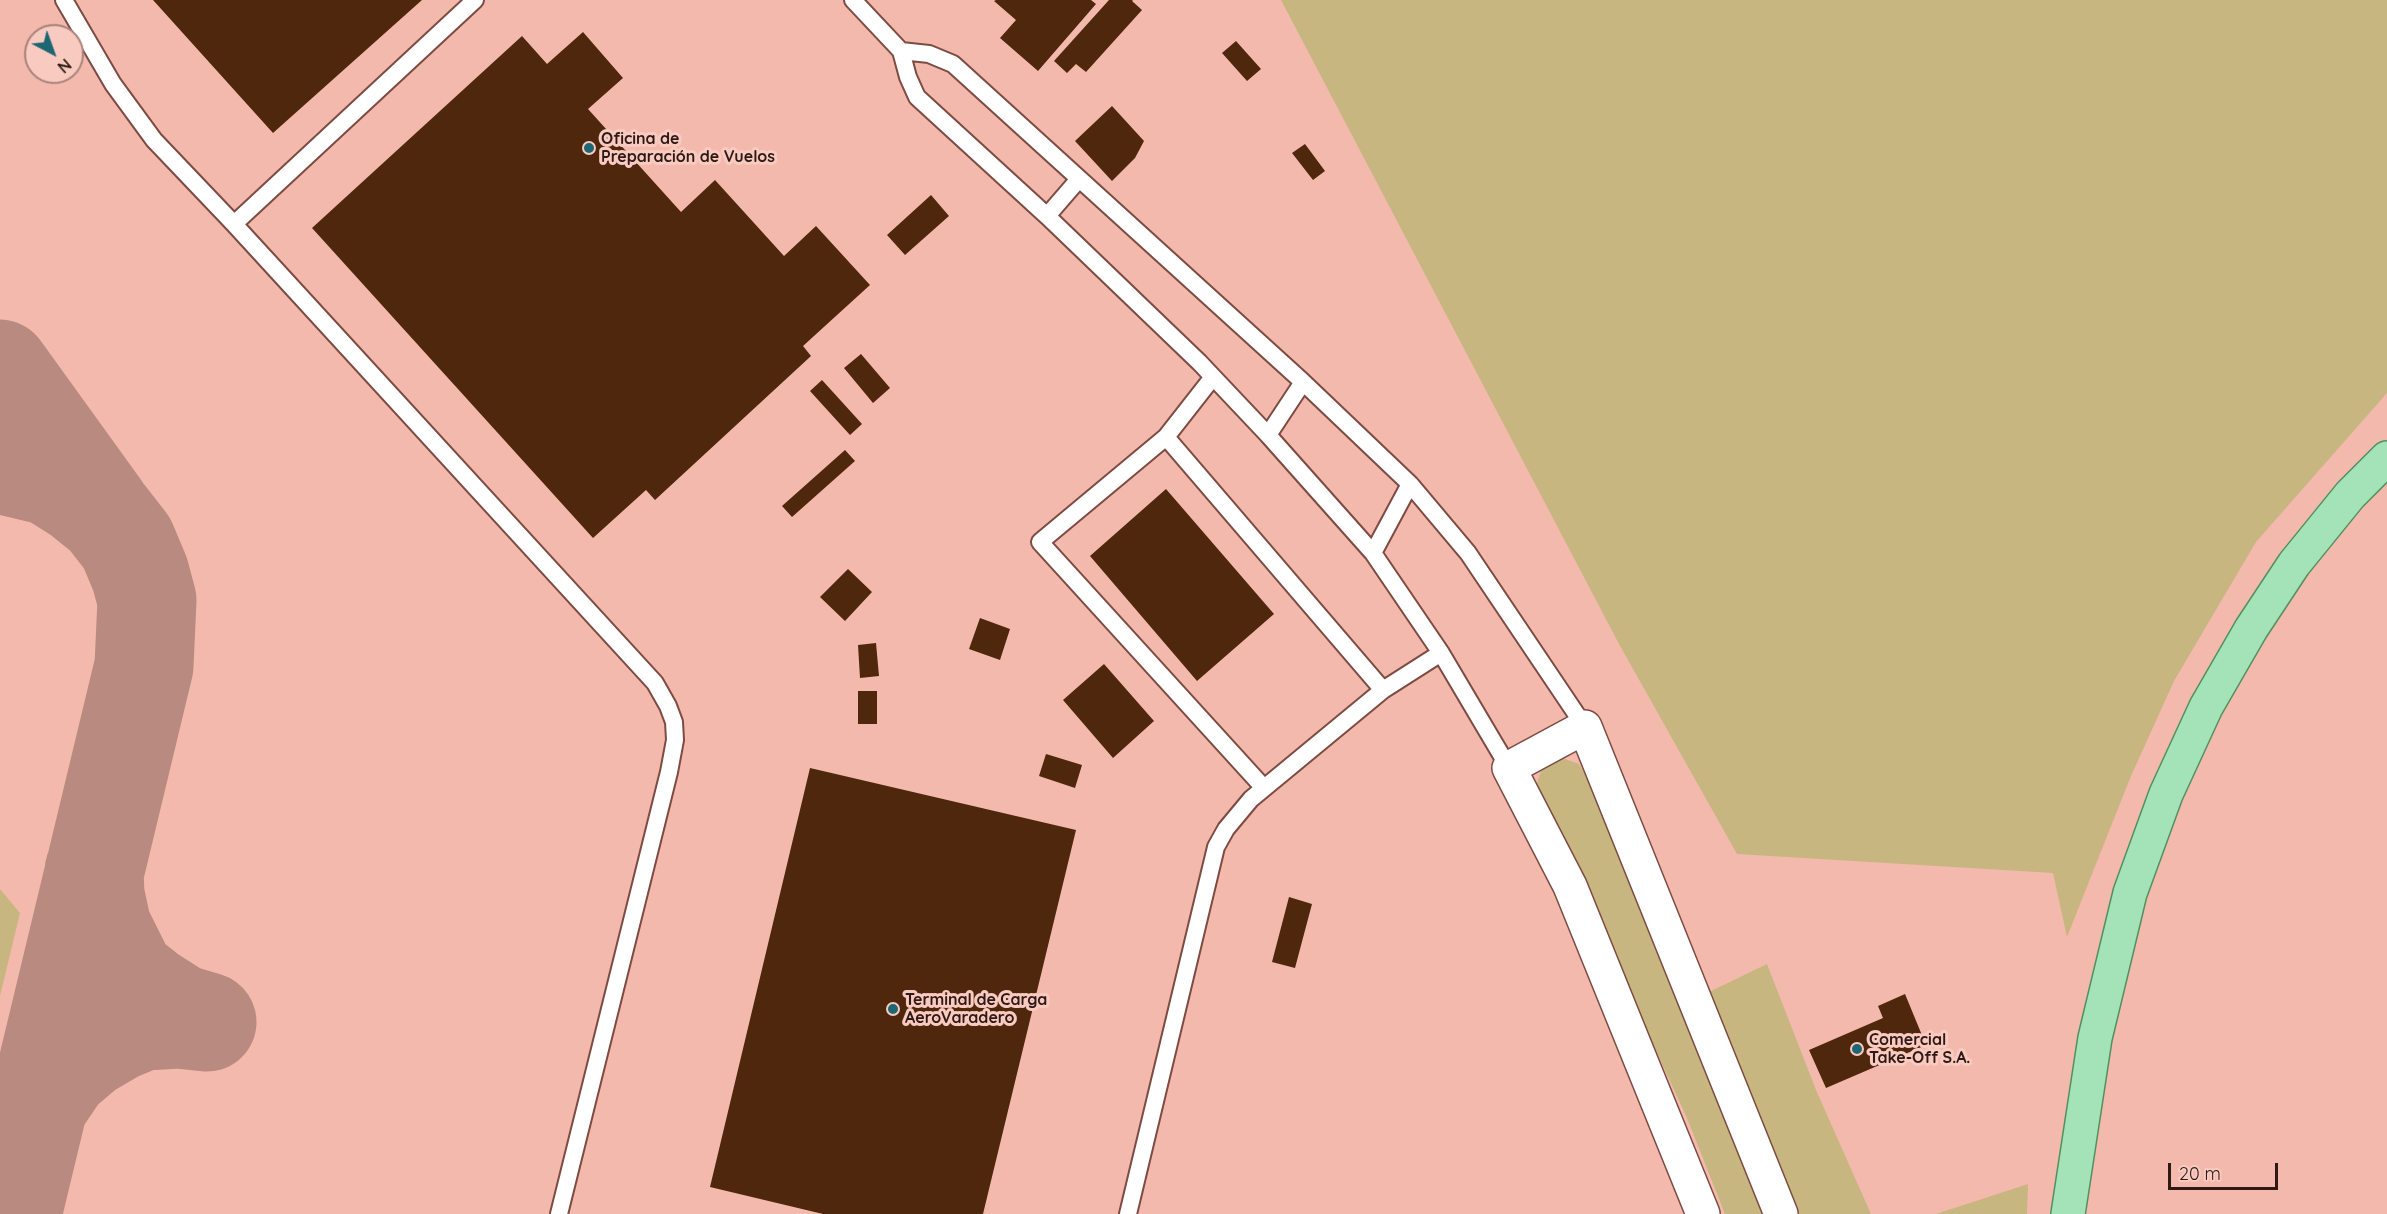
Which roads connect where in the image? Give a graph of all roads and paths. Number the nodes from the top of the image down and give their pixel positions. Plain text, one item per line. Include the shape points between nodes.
1 (64, 0) edge
2 (475, 0) edge
3 (853, 0) edge
4 (901, 51) junction
5 (1079, 179) junction
6 (1047, 216) junction
7 (234, 224) junction
8 (1214, 377) junction
9 (1303, 382) junction
10 (1268, 435) junction
11 (1166, 437) junction
12 (2387, 458) edge
13 (1410, 484) junction
14 (1372, 552) junction
15 (1441, 653) junction
16 (1383, 690) junction
17 (1585, 727) junction
18 (1509, 768) junction
19 (1264, 789) junction
20 (559, 1214) edge
21 (1128, 1214) edge
22 (1703, 1214) edge
23 (1781, 1214) edge
24 (2068, 1214) edge

1 - 7 lane via 133,114 175,165
2 - 7 lane
3 - 4 lane
4 - 5 lane via 930,54 953,64
4 - 6 lane via 917,97
5 - 6 lane
5 - 9 lane
6 - 8 lane
7 - 20 lane via 655,683 675,722 669,772
8 - 10 lane
8 - 11 lane
9 - 10 lane
9 - 13 lane
10 - 14 lane
11 - 16 lane
11 - 19 lane via 1041,542
12 - 24 main road via 2350,495 2294,564 2251,629 2206,707 2166,794 2130,893 2095,1038
13 - 14 lane
13 - 17 lane via 1468,553
14 - 15 lane
15 - 16 lane
15 - 18 lane
16 - 19 lane
17 - 18 street
17 - 23 street
18 - 22 street via 1570,886
19 - 21 lane via 1239,812 1216,847

